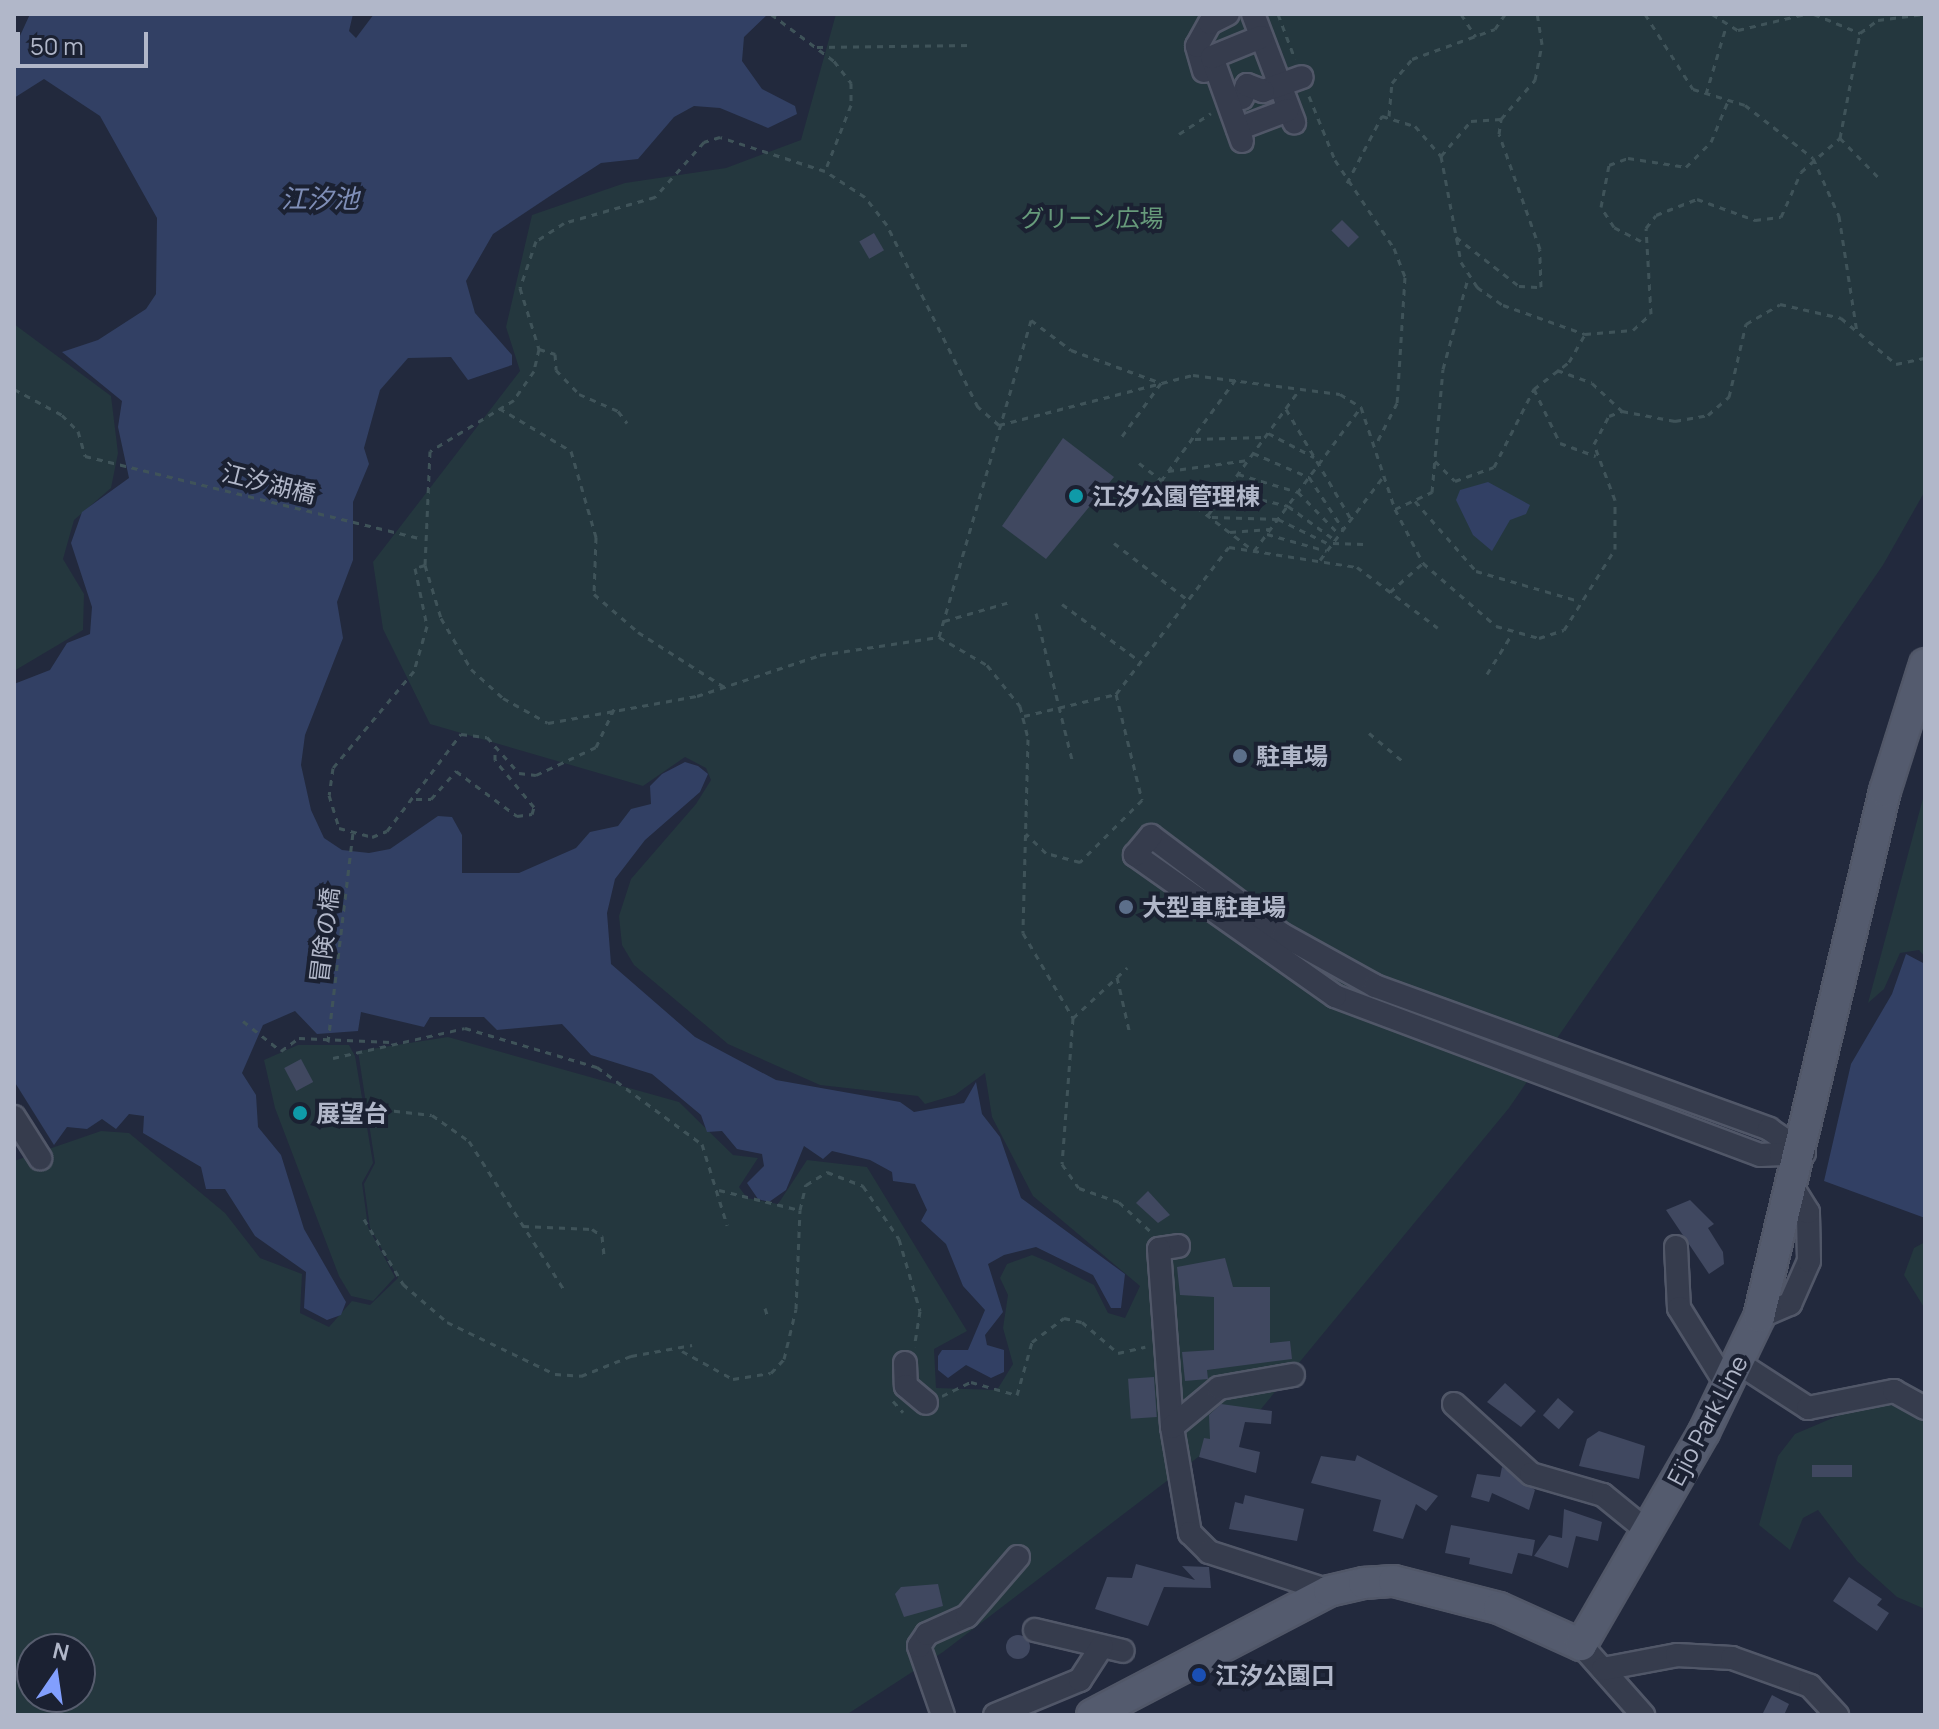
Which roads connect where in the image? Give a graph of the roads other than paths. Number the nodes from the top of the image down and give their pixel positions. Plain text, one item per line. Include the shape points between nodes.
1 (1228, 14) edge
2 (1253, 14) edge
3 (1261, 37) junction
4 (1204, 71) dead end
5 (1302, 77) road end
6 (1250, 101) junction
7 (1291, 116) dead end
8 (1240, 135) dead end
9 (1925, 664) edge
10 (14, 1117) edge
11 (1804, 1153) junction
12 (40, 1158) dead end
13 (1168, 1247) road end
14 (1676, 1247) dead end
15 (905, 1363) road end
16 (1293, 1375) dead end
17 (1734, 1376) junction
18 (1255, 1377) junction
19 (1242, 1397) dead end
20 (926, 1403) road end
21 (1454, 1404) dead end
22 (1925, 1408) edge
23 (1172, 1427) junction
24 (1490, 1441) junction
25 (1480, 1462) dead end
26 (1646, 1530) junction
27 (1018, 1557) dead end
28 (1329, 1591) junction
29 (1035, 1630) dead end
30 (1581, 1645) junction
31 (1603, 1669) junction
32 (943, 1715) edge
33 (995, 1715) edge
34 (1092, 1715) edge
35 (1643, 1715) edge
36 (1837, 1715) edge

1 - 4 street via 1210,23 1197,46
2 - 3 street
3 - 6 street
3 - 6 street via 1212,57
5 - 6 street
6 - 7 street
6 - 8 street
9 - 11 main road, Ejio Park Line via 1885,791
10 - 12 street
11 - 11 street via 1760,1155 1369,1012 1293,973 1135,855 1151,836 1283,935 1375,986 1769,1129
11 - 17 main road, Ejio Park Line via 1759,1317
13 - 23 street
14 - 17 street via 1679,1308
15 - 20 street via 906,1386
16 - 18 street
17 - 22 street via 1808,1408 1894,1391
17 - 26 main road, Ejio Park Line
18 - 19 street via 1252,1392
18 - 23 street via 1219,1388
21 - 24 street
23 - 28 street via 1190,1533 1209,1552
24 - 25 street
24 - 26 street via 1531,1474 1603,1495
26 - 30 main road, Ejio Park Line
27 - 32 street via 967,1616 927,1634 919,1646
28 - 30 main road via 1394,1581 1499,1608
28 - 34 main road
29 - 33 street via 1112,1648 1080,1680
30 - 31 street
31 - 35 street
31 - 36 street via 1677,1655 1732,1658 1810,1686

